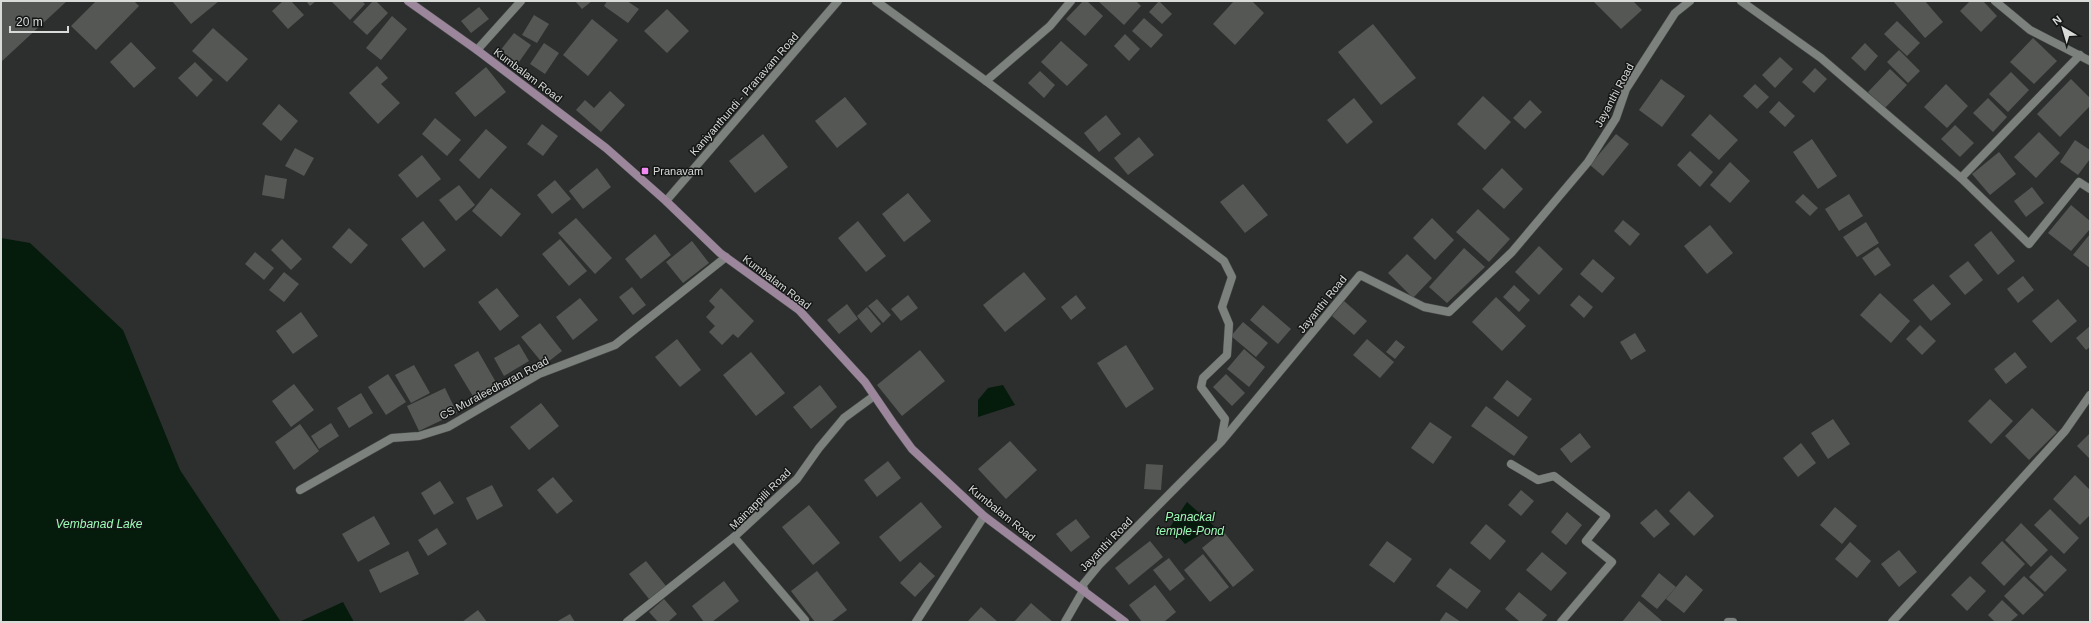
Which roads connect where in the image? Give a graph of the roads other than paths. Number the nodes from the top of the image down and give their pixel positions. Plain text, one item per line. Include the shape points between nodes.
1 (408, 1) edge
2 (521, 1) edge
3 (838, 1) edge
4 (876, 1) edge
5 (1071, 1) edge
6 (1690, 1) edge
7 (1741, 1) edge
8 (1995, 1) edge
9 (477, 50) junction
10 (2080, 55) junction
11 (2090, 61) edge
12 (986, 81) junction
13 (1961, 178) junction
14 (2090, 189) edge
15 (666, 201) junction
16 (726, 257) junction
17 (2090, 395) edge
18 (874, 396) junction
19 (1221, 442) junction
20 (1511, 464) dead end
21 (300, 490) dead end
22 (984, 516) junction
23 (734, 537) junction
24 (1082, 588) junction
25 (627, 622) edge
26 (804, 622) edge
27 (916, 622) edge
28 (1065, 622) edge
29 (1124, 622) edge
30 (1561, 622) edge
31 (1728, 622) edge
32 (1733, 622) edge
33 (1892, 622) edge

1 - 9 main road, Kumbalam Road
2 - 9 street
3 - 15 street, Kaniyanthundi - Pranavam Road
4 - 12 street
5 - 12 street via 1050,26
6 - 19 street, Jayanthi Road via 1675,13 1626,89 1616,118 1588,162 1512,252 1449,312 1424,307 1360,275
7 - 13 street via 1821,58
8 - 10 street via 2030,30
9 - 15 main road, Kumbalam Road via 606,148
10 - 11 street
10 - 13 street
12 - 19 street via 1224,261 1232,277 1222,307 1229,324 1226,355 1203,378 1201,387 1225,420
13 - 14 street via 2029,244 2079,182
15 - 16 main road, Kumbalam Road
16 - 18 main road, Kumbalam Road via 799,310 866,382
16 - 21 street, CS Muraleedharan Road via 615,345 539,374 448,427 419,436 392,438
17 - 33 street via 2065,431
18 - 22 main road, Kumbalam Road via 912,448
18 - 23 street, Mainappilli Road via 844,418 797,479
19 - 24 street, Jayanthi Road via 1099,565
20 - 30 street via 1538,480 1554,476 1606,516 1586,541 1612,562
22 - 24 main road, Kumbalam Road
22 - 27 street
23 - 25 street
23 - 26 street, Mainappilli Road via 806,620
24 - 28 street, Jayanthi Road
24 - 29 main road, Kumbalam Road
31 - 32 street

